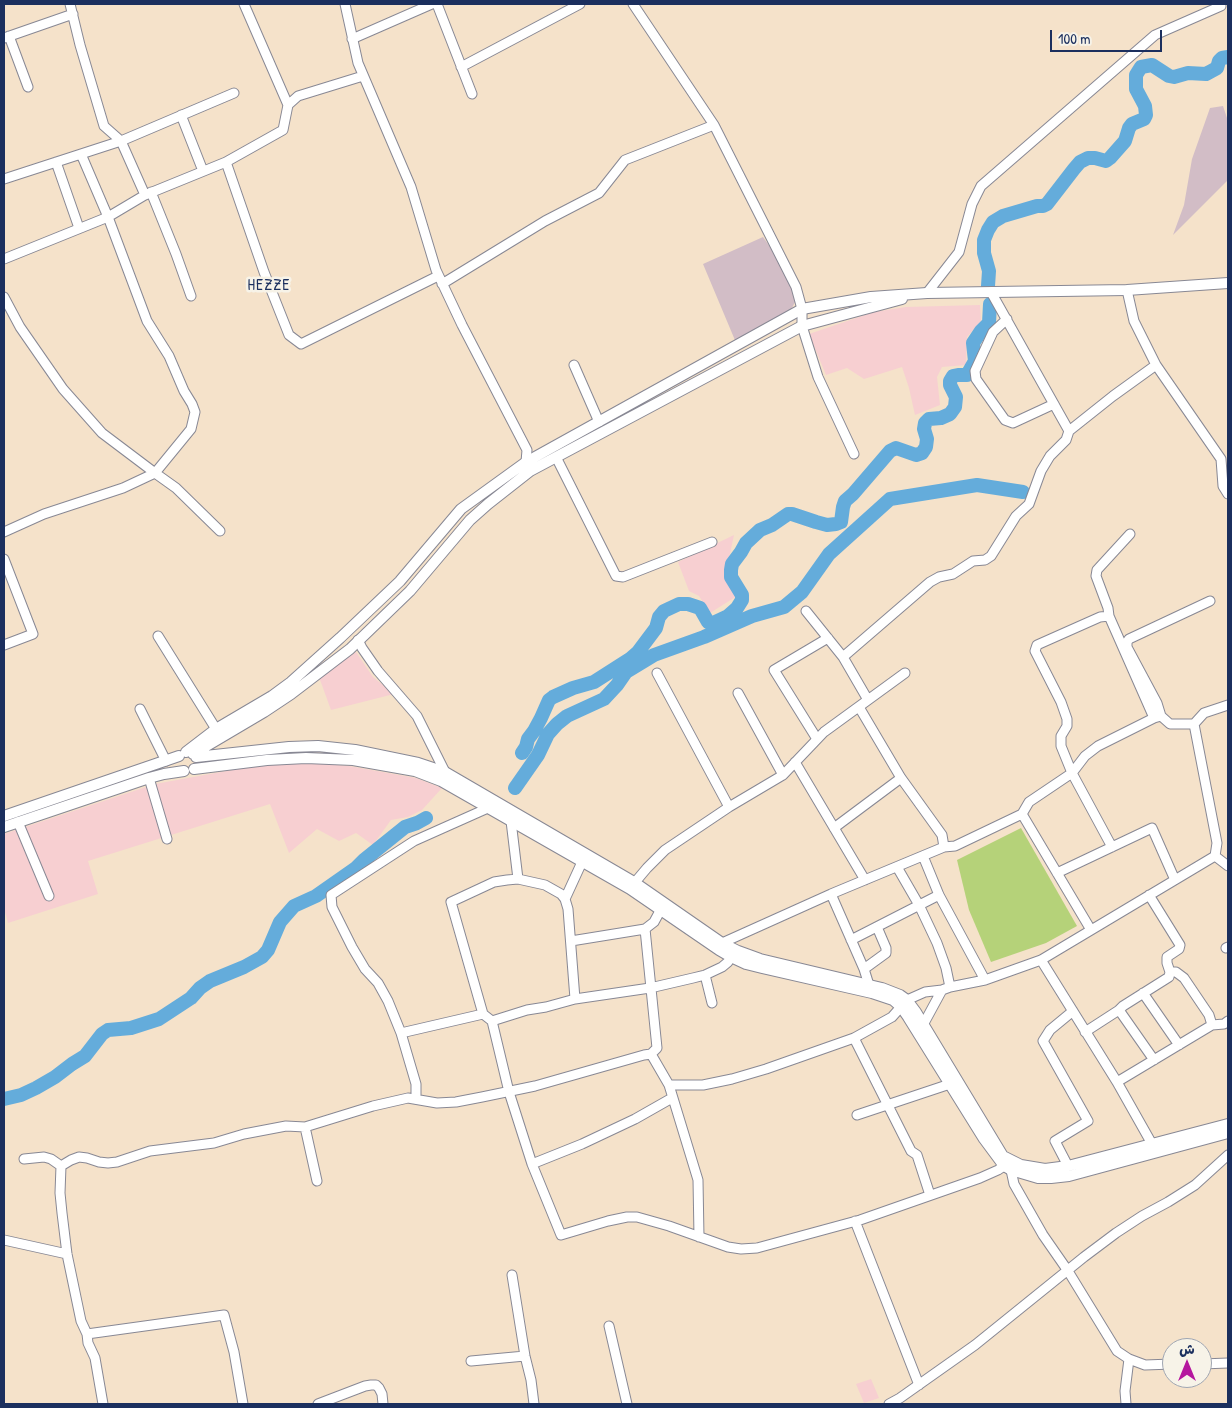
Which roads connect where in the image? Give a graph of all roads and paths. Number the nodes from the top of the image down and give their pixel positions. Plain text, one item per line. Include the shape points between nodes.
1 (70, 4) edge
2 (244, 4) edge
3 (344, 4) edge
4 (432, 4) edge
5 (437, 4) edge
6 (580, 4) edge
7 (633, 4) edge
8 (1219, 4) edge
9 (73, 14) junction
10 (6, 37) edge
11 (352, 39) junction
12 (461, 67) junction
13 (363, 76) junction
14 (28, 87) dead end
15 (234, 93) dead end
16 (472, 94) dead end
17 (288, 105) junction
18 (181, 115) junction
19 (714, 124) junction
20 (121, 141) junction
21 (81, 154) junction
22 (56, 162) junction
23 (226, 162) junction
24 (203, 171) junction
25 (4, 179) edge
26 (148, 193) junction
27 (108, 217) junction
28 (79, 228) junction
29 (4, 259) edge
30 (440, 280) junction
31 (1228, 283) edge
32 (1127, 290) junction
33 (992, 292) junction
34 (927, 293) junction
35 (191, 296) dead end
36 (4, 298) edge
37 (802, 309) junction
38 (1007, 319) junction
39 (802, 326) junction
40 (574, 365) dead end
41 (1156, 365) junction
42 (1054, 404) junction
43 (599, 422) junction
44 (1069, 431) junction
45 (527, 450) junction
46 (854, 454) dead end
47 (556, 457) junction
48 (541, 460) junction
49 (528, 466) junction
50 (1225, 471) edge
51 (154, 473) junction
52 (1228, 494) edge
53 (220, 531) dead end
54 (4, 532) edge
55 (1130, 534) dead end
56 (712, 542) dead end
57 (4, 559) edge
58 (1210, 601) dead end
59 (806, 611) dead end
60 (1109, 616) junction
61 (158, 636) dead end
62 (828, 638) junction
63 (358, 640) junction
64 (4, 645) edge
65 (844, 658) junction
66 (657, 673) dead end
67 (905, 673) dead end
68 (738, 693) dead end
69 (868, 700) junction
70 (1228, 705) edge
71 (859, 706) junction
72 (140, 709) dead end
73 (1157, 717) junction
74 (1194, 724) junction
75 (216, 729) junction
76 (817, 739) junction
77 (188, 755) junction
78 (166, 761) junction
79 (795, 762) junction
80 (189, 770) junction
81 (445, 772) junction
82 (1072, 773) junction
83 (783, 775) junction
84 (149, 778) junction
85 (901, 778) junction
86 (729, 807) junction
87 (488, 808) junction
88 (1022, 814) junction
89 (4, 816) edge
90 (18, 822) junction
91 (511, 822) junction
92 (4, 827) edge
93 (834, 828) junction
94 (167, 839) dead end
95 (944, 847) junction
96 (1112, 847) junction
97 (923, 856) junction
98 (1215, 856) junction
99 (582, 862) junction
100 (1228, 866) edge
101 (896, 867) junction
102 (1057, 873) junction
103 (518, 879) junction
104 (865, 880) junction
105 (1175, 880) junction
106 (632, 886) junction
107 (832, 894) junction
108 (939, 895) junction
109 (1149, 895) junction
110 (50, 896) dead end
111 (565, 899) junction
112 (919, 906) junction
113 (660, 911) junction
114 (877, 927) junction
115 (645, 929) junction
116 (1091, 930) junction
117 (571, 940) junction
118 (851, 940) junction
119 (721, 947) junction
120 (731, 957) junction
121 (1040, 960) junction
122 (864, 969) junction
123 (1170, 972) junction
124 (705, 975) junction
125 (985, 980) junction
126 (869, 985) junction
127 (650, 988) junction
128 (946, 989) junction
129 (1143, 993) junction
130 (575, 999) junction
131 (712, 1003) dead end
132 (904, 1004) junction
133 (1119, 1010) junction
134 (1072, 1011) junction
135 (483, 1014) junction
136 (492, 1021) junction
137 (1228, 1021) edge
138 (923, 1025) junction
139 (1212, 1025) junction
140 (1085, 1032) junction
141 (401, 1033) junction
142 (854, 1038) junction
143 (1179, 1045) junction
144 (651, 1054) junction
145 (1154, 1060) junction
146 (1116, 1082) junction
147 (950, 1084) junction
148 (669, 1085) junction
149 (509, 1092) junction
150 (672, 1098) junction
151 (416, 1099) junction
152 (887, 1105) junction
153 (857, 1115) dead end
154 (1228, 1124) edge
155 (305, 1127) junction
156 (1228, 1133) edge
157 (1152, 1144) junction
158 (1228, 1155) edge
159 (24, 1160) dead end
160 (532, 1164) junction
161 (61, 1166) junction
162 (1068, 1166) junction
163 (1007, 1168) junction
164 (317, 1181) dead end
165 (930, 1195) junction
166 (856, 1221) junction
167 (699, 1237) junction
168 (4, 1240) edge
169 (67, 1254) junction
170 (1068, 1271) junction
171 (512, 1275) dead end
172 (609, 1326) dead end
173 (87, 1334) junction
174 (525, 1356) junction
175 (1129, 1359) junction
176 (470, 1361) dead end
177 (1228, 1363) edge
178 (1162, 1364) edge
179 (1212, 1364) edge
180 (919, 1385) junction
181 (103, 1404) edge
182 (243, 1404) edge
183 (318, 1404) edge
184 (383, 1404) edge
185 (534, 1404) edge
186 (627, 1404) edge
187 (889, 1404) edge
188 (1126, 1404) edge

1 - 9 street
2 - 17 street
3 - 11 street
4 - 11 street
5 - 12 street
6 - 12 street
7 - 19 street
8 - 34 street via 1155,35 981,186 972,204 959,252
9 - 10 street
9 - 20 street via 104,126
10 - 14 street
11 - 13 street
12 - 16 street
13 - 17 street via 298,96
13 - 30 street via 411,187
15 - 18 street
17 - 23 street via 284,130
18 - 20 street
18 - 24 street
19 - 30 street via 625,160 599,194
19 - 37 street via 796,287
20 - 21 street
20 - 26 street
21 - 22 street
21 - 27 street
22 - 25 street
22 - 28 street
23 - 24 street
23 - 30 street via 267,281 289,334 301,344
24 - 26 street
26 - 27 street
26 - 35 street
27 - 28 street
27 - 51 street via 148,321 169,356 195,412 191,429
28 - 29 street
30 - 45 street
31 - 32 main road
32 - 33 main road
32 - 41 street via 1134,321
33 - 34 main road
33 - 38 street
34 - 37 main road via 871,297
34 - 39 main road
36 - 51 street via 63,389 102,433
37 - 39 street
37 - 43 main road
38 - 42 street
38 - 42 street via 993,332 975,371 976,380 1005,420 1013,423
39 - 46 street via 818,377
39 - 47 main road
40 - 43 street
41 - 44 street
41 - 50 street via 1221,459
42 - 44 street
43 - 48 main road
44 - 65 street via 1066,440 1041,471 1029,504 1016,516 991,556 930,582
45 - 48 street
45 - 49 street
47 - 48 main road
47 - 56 street via 616,576 623,577
48 - 49 main road
49 - 63 main road via 470,520 410,591
49 - 75 main road via 461,509 400,581 291,682
50 - 52 street via 1223,486
51 - 53 street via 176,488
51 - 54 street
55 - 60 street via 1097,570
57 - 64 street via 33,634
58 - 73 street via 1127,642 1157,703
59 - 62 street
60 - 73 street
60 - 82 street via 1037,645 1035,651 1067,719 1061,746
61 - 75 street
62 - 65 street
62 - 76 street via 774,670
63 - 77 main road via 291,694
63 - 81 street via 378,671 417,716
65 - 69 street
66 - 86 street
67 - 69 street
68 - 83 street
69 - 71 street
70 - 74 street via 1204,713
71 - 76 street
71 - 85 street
72 - 78 street
73 - 74 street via 1170,724
73 - 82 street via 1098,746
74 - 98 street via 1217,843
75 - 77 main road
76 - 79 street
77 - 78 main road
77 - 80 main road via 197,762
77 - 80 main road via 177,765
77 - 81 main road via 318,746 355,750
78 - 89 main road
79 - 83 street
79 - 93 street
80 - 84 main road
80 - 87 main road via 268,760 353,760 441,781
81 - 106 main road
82 - 88 street via 1029,802
82 - 96 street
83 - 86 street
84 - 90 main road
84 - 94 street
85 - 93 street
85 - 95 street via 942,835
86 - 106 street via 665,850
87 - 91 main road
87 - 141 street via 414,841 331,895 332,908 365,969 388,1001
88 - 95 street via 955,846
88 - 102 street
90 - 92 main road
90 - 110 street
91 - 99 main road
91 - 103 street
93 - 104 street
95 - 97 street
96 - 102 street
96 - 105 street via 1152,828
97 - 101 street
97 - 108 street
98 - 100 street
98 - 105 street
99 - 106 main road
99 - 111 street
101 - 104 street
101 - 112 street
102 - 116 street
103 - 111 street via 545,885
103 - 135 street via 494,882 451,902
104 - 107 street
105 - 109 street
106 - 113 main road
106 - 119 main road
107 - 118 street
107 - 119 street
108 - 112 street
108 - 125 street
109 - 116 street
109 - 123 street via 1180,945 1179,950 1167,957
111 - 117 street
112 - 114 street
112 - 128 street via 946,968
113 - 115 street
113 - 119 main road
114 - 118 street
114 - 122 street via 886,953
115 - 117 street
115 - 127 street
116 - 121 street
117 - 130 street
118 - 122 street
119 - 120 main road
119 - 126 main road
120 - 124 street via 722,967
120 - 132 main road via 746,964 872,993
121 - 125 street
121 - 134 street
122 - 126 street
123 - 129 street via 1169,977
123 - 139 street via 1184,978 1209,1015
124 - 127 street
124 - 131 street
125 - 128 street
126 - 132 main road via 900,995
127 - 130 street
127 - 144 street via 657,1048
128 - 132 street via 925,992
128 - 138 street
129 - 133 street
129 - 143 street
130 - 136 street
132 - 138 main road
132 - 142 street via 892,1017
132 - 147 main road
133 - 140 street
133 - 145 street
134 - 140 street
134 - 162 street via 1050,1030 1043,1041 1088,1121 1055,1141
135 - 136 street
135 - 141 street
136 - 149 street
137 - 139 street
138 - 162 main road via 1003,1156 1036,1169
139 - 143 street
140 - 146 street
141 - 151 street via 416,1084
142 - 148 street via 732,1079 703,1085
142 - 152 street
143 - 145 street
144 - 148 street
144 - 149 street
145 - 146 street
146 - 157 street
147 - 152 street
147 - 163 main road via 984,1139
148 - 150 street
149 - 151 street via 456,1102
149 - 160 street
150 - 160 street via 626,1124
150 - 167 street via 698,1180
151 - 155 street via 373,1106
152 - 153 street
152 - 165 street via 911,1151 917,1155
154 - 157 main road
155 - 161 street via 286,1126 214,1143 150,1151 117,1162 79,1157
155 - 164 street
156 - 163 main road via 1069,1176 1038,1178
157 - 162 main road
158 - 170 street via 1195,1185 1135,1220
159 - 161 street via 44,1157
160 - 167 street via 561,1235 608,1221 637,1218
161 - 169 street
163 - 165 street
163 - 170 street
165 - 166 street
166 - 167 street via 757,1248 728,1247
166 - 180 street
168 - 169 street
169 - 173 street via 81,1321
170 - 175 street via 1117,1351
170 - 180 street
171 - 174 street
172 - 186 street
173 - 181 street
173 - 182 street via 224,1315
174 - 176 street
174 - 185 street
175 - 178 street via 1145,1365
175 - 188 street
177 - 179 street
180 - 187 street
183 - 184 street via 371,1385 379,1388

